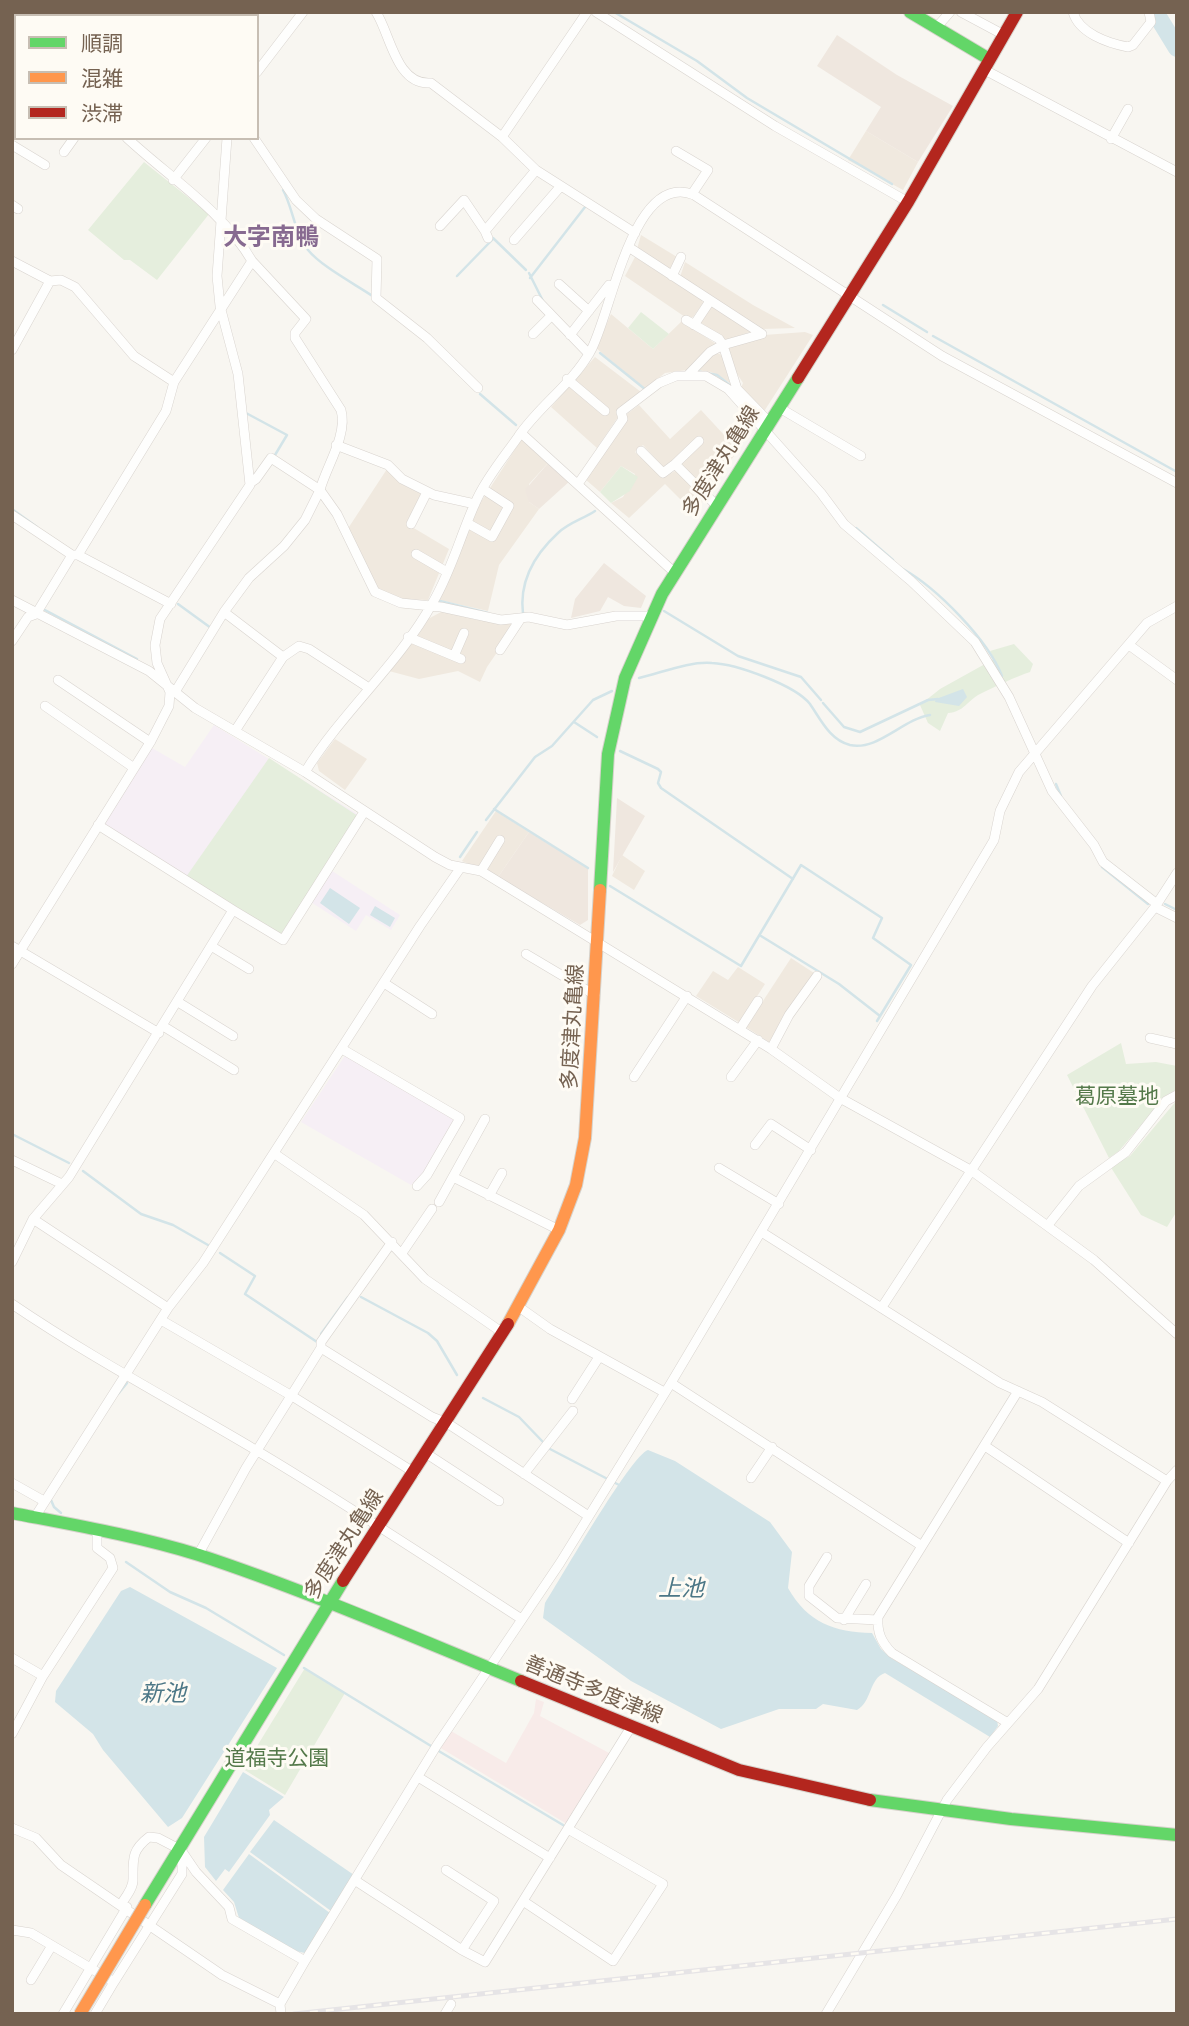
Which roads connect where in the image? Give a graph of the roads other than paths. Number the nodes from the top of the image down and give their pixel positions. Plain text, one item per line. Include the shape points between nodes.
1 (303, 12) edge
2 (376, 12) edge
3 (587, 12) edge
4 (596, 12) edge
5 (910, 12) edge
6 (950, 12) edge
7 (961, 12) edge
8 (1017, 12) edge
9 (1073, 12) edge
10 (1149, 12) edge
11 (936, 28) junction
12 (1003, 35) junction
13 (986, 64) junction
14 (259, 69) edge
15 (1128, 109) dead end
16 (502, 138) junction
17 (1111, 138) junction
18 (73, 140) edge
19 (129, 140) edge
20 (204, 140) edge
21 (227, 140) edge
22 (255, 140) edge
23 (12, 145) edge
24 (676, 151) dead end
25 (64, 152) dead end
26 (45, 165) dead end
27 (536, 170) junction
28 (1177, 172) edge
29 (173, 180) junction
30 (560, 187) junction
31 (692, 194) junction
32 (908, 202) junction
33 (220, 220) junction
34 (440, 226) dead end
35 (635, 233) junction
36 (514, 240) dead end
37 (630, 248) junction
38 (681, 257) dead end
39 (12, 261) edge
40 (252, 261) junction
41 (618, 273) junction
42 (671, 276) junction
43 (50, 281) junction
44 (559, 284) dead end
45 (850, 297) junction
46 (537, 300) dead end
47 (710, 301) junction
48 (220, 306) junction
49 (589, 311) junction
50 (551, 316) junction
51 (533, 334) dead end
52 (570, 335) junction
53 (723, 345) junction
54 (12, 349) edge
55 (589, 354) junction
56 (688, 375) junction
57 (567, 379) junction
58 (174, 382) junction
59 (478, 388) dead end
60 (778, 407) junction
61 (605, 411) dead end
62 (766, 426) junction
63 (521, 433) junction
64 (699, 441) dead end
65 (336, 445) junction
66 (642, 451) dead end
67 (861, 456) dead end
68 (675, 464) junction
69 (250, 483) junction
70 (1177, 483) edge
71 (578, 484) junction
72 (483, 489) junction
73 (320, 491) junction
74 (427, 492) junction
75 (475, 504) junction
76 (717, 506) junction
77 (12, 515) edge
78 (467, 523) junction
79 (411, 524) dead end
80 (416, 554) dead end
81 (75, 555) junction
82 (447, 572) junction
83 (675, 573) junction
84 (12, 600) edge
85 (171, 604) junction
86 (431, 606) junction
87 (1177, 606) edge
88 (224, 612) junction
89 (469, 613) junction
90 (36, 614) junction
91 (650, 616) junction
92 (521, 618) junction
93 (408, 637) junction
94 (12, 641) edge
95 (1129, 645) junction
96 (500, 650) dead end
97 (283, 657) junction
98 (58, 680) dead end
99 (1177, 680) edge
100 (166, 682) junction
101 (369, 688) junction
102 (175, 692) junction
103 (45, 706) dead end
104 (235, 731) junction
105 (150, 743) junction
106 (1036, 751) junction
107 (134, 768) junction
108 (305, 772) junction
109 (364, 812) junction
110 (98, 825) junction
111 (500, 840) dead end
112 (461, 867) junction
113 (481, 871) junction
114 (1177, 873) edge
115 (1156, 905) junction
116 (233, 910) junction
117 (1177, 918) edge
118 (598, 942) junction
119 (211, 946) junction
120 (16, 948) edge
121 (526, 954) dead end
122 (12, 964) edge
123 (249, 969) dead end
124 (817, 975) dead end
125 (384, 983) junction
126 (595, 995) junction
127 (687, 996) junction
128 (758, 1001) dead end
129 (178, 1002) junction
130 (432, 1014) dead end
131 (740, 1029) junction
132 (161, 1030) junction
133 (233, 1036) dead end
134 (1150, 1038) dead end
135 (758, 1040) junction
136 (1177, 1044) edge
137 (342, 1049) junction
138 (771, 1049) junction
139 (233, 1070) dead end
140 (634, 1077) dead end
141 (731, 1077) dead end
142 (1177, 1095) edge
143 (840, 1098) junction
144 (485, 1119) dead end
145 (755, 1145) dead end
146 (811, 1150) junction
147 (275, 1154) junction
148 (13, 1162) edge
149 (719, 1168) dead end
150 (972, 1171) junction
151 (502, 1173) dead end
152 (453, 1177) junction
153 (62, 1184) junction
154 (417, 1186) dead end
155 (489, 1196) junction
156 (779, 1204) junction
157 (33, 1219) junction
158 (1048, 1225) junction
159 (559, 1230) junction
160 (763, 1233) junction
161 (12, 1237) edge
162 (392, 1242) junction
163 (21, 1243) junction
164 (402, 1254) junction
165 (12, 1262) edge
166 (12, 1304) edge
167 (519, 1307) junction
168 (882, 1307) junction
169 (168, 1308) junction
170 (162, 1320) junction
171 (1175, 1330) edge
172 (503, 1333) junction
173 (321, 1348) junction
174 (599, 1357) junction
175 (126, 1374) junction
176 (671, 1383) junction
177 (1018, 1391) junction
178 (664, 1392) junction
179 (292, 1396) junction
180 (572, 1399) dead end
181 (573, 1410) dead end
182 (447, 1423) junction
183 (985, 1446) junction
184 (772, 1447) junction
185 (257, 1451) junction
186 (427, 1454) junction
187 (1177, 1470) edge
188 (415, 1473) junction
189 (524, 1474) junction
190 (751, 1478) dead end
191 (1167, 1481) junction
192 (12, 1483) edge
193 (44, 1501) junction
194 (499, 1501) dead end
195 (12, 1513) edge
196 (587, 1516) junction
197 (35, 1517) junction
198 (379, 1527) junction
199 (97, 1529) junction
200 (1129, 1543) junction
201 (922, 1546) junction
202 (198, 1555) junction
203 (827, 1557) dead end
204 (866, 1584) dead end
205 (329, 1603) junction
206 (520, 1619) junction
207 (844, 1620) junction
208 (878, 1620) junction
209 (12, 1658) edge
210 (488, 1669) junction
211 (43, 1676) junction
212 (1008, 1723) junction
213 (631, 1727) junction
214 (12, 1734) edge
215 (418, 1777) junction
216 (943, 1809) junction
217 (12, 1828) edge
218 (568, 1829) junction
219 (1177, 1835) edge
220 (181, 1850) junction
221 (550, 1858) junction
222 (446, 1870) dead end
223 (356, 1881) junction
224 (523, 1901) junction
225 (124, 1906) junction
226 (149, 1924) junction
227 (12, 1930) edge
228 (51, 1947) junction
229 (463, 1950) junction
230 (305, 1961) junction
231 (90, 1968) junction
232 (31, 1980) dead end
233 (114, 1982) junction
234 (451, 2004) dead end
235 (281, 2009) edge
236 (63, 2014) edge
237 (80, 2014) edge
238 (94, 2014) edge
239 (445, 2014) edge
240 (826, 2014) edge

1 - 14 street
2 - 16 street via 402,68 425,84 431,83
3 - 16 street
4 - 32 street via 775,126
5 - 11 main road
6 - 11 street
7 - 12 street
8 - 12 main road, 多度津丸亀線
9 - 10 street via 1078,25 1091,34 1128,47 1151,22
11 - 13 main road
12 - 13 main road, 多度津丸亀線
13 - 17 street
13 - 32 main road, 多度津丸亀線
15 - 17 street
16 - 27 street
17 - 28 street
18 - 25 street
19 - 29 street
20 - 29 street
21 - 33 street
22 - 59 street via 296,200 316,219 377,258 376,298 427,338
23 - 26 street
24 - 31 street via 711,172
27 - 30 street
27 - 34 street via 486,234 464,200
29 - 33 street
30 - 35 street
30 - 36 street
31 - 35 street via 683,190 662,197
31 - 45 street
32 - 45 main road, 多度津丸亀線
33 - 40 street
33 - 48 street
35 - 37 street
37 - 41 street
37 - 42 street
38 - 42 street
39 - 43 street
40 - 48 street
40 - 65 street via 306,319 295,338 341,410
41 - 49 street
41 - 55 street
42 - 47 street
43 - 54 street
43 - 58 street via 61,280 75,287 134,356
44 - 49 street
45 - 60 main road, 多度津丸亀線
45 - 70 street via 942,356
46 - 50 street
47 - 53 street via 690,323
47 - 53 street via 762,334
48 - 58 street
48 - 69 street via 238,374
49 - 52 street
50 - 51 street
50 - 52 street
52 - 55 street
53 - 56 street
53 - 62 street via 737,389
55 - 57 street
56 - 62 street via 706,376 722,384
56 - 71 street via 659,383 621,412 623,419
57 - 61 street
57 - 63 street
58 - 81 street via 166,411
60 - 62 main road, 多度津丸亀線
60 - 67 street
62 - 76 main road, 多度津丸亀線
62 - 106 street via 844,524 975,642
63 - 71 street
63 - 72 street
64 - 68 street
65 - 73 street
65 - 74 street via 388,465 402,479
66 - 68 street via 663,473
68 - 76 street
69 - 73 street via 271,458
69 - 85 street
71 - 83 street
72 - 75 street
72 - 78 street via 509,506 492,537
73 - 86 street via 337,514 375,592 401,603
73 - 88 street via 305,520 249,578
74 - 75 street
74 - 79 street
75 - 78 street
76 - 83 main road, 多度津丸亀線
77 - 81 street
78 - 82 street
80 - 82 street
81 - 85 street
81 - 90 street
82 - 86 street
83 - 91 main road, 多度津丸亀線
84 - 90 street
85 - 100 street via 160,619 155,645
86 - 89 street
86 - 93 street
87 - 95 street via 1147,623
88 - 97 street
88 - 102 street
89 - 92 street via 501,620
89 - 93 street via 458,657
90 - 94 street via 28,617
90 - 100 street
91 - 92 street via 616,616 567,625
91 - 118 main road, 多度津丸亀線 via 625,678 608,754
92 - 96 street
93 - 101 street
95 - 99 street
95 - 106 street
97 - 101 street via 299,646 309,649
97 - 104 street
98 - 105 street
100 - 102 street
100 - 105 street via 169,706
101 - 108 street
102 - 104 street
103 - 107 street
104 - 108 street
105 - 107 street
106 - 115 street via 1052,791 1103,862
106 - 143 street via 1019,772 1000,811 994,840
107 - 110 street
108 - 109 street
109 - 112 street via 435,857
109 - 116 street via 283,940
110 - 116 street
110 - 120 street
111 - 113 street
112 - 113 street
112 - 125 street
113 - 118 street
114 - 115 street
115 - 117 street
115 - 150 street via 1092,986
116 - 119 street
118 - 126 main road, 多度津丸亀線
118 - 127 street
119 - 123 street
119 - 129 street
120 - 122 street
120 - 132 street
121 - 126 street
124 - 138 street
125 - 130 street
125 - 137 street
126 - 159 main road, 多度津丸亀線 via 585,1138 576,1185
127 - 131 street
127 - 140 street
128 - 131 street
129 - 132 street
129 - 133 street
131 - 135 street
132 - 139 street
132 - 153 street
134 - 136 street
135 - 138 street
135 - 141 street
137 - 147 street
137 - 154 street via 460,1118
138 - 143 street
142 - 158 street via 1166,1101 1126,1152 1079,1186
143 - 146 street
143 - 150 street
144 - 152 street
145 - 146 street via 771,1124
146 - 156 street
147 - 162 street via 364,1216
147 - 169 street via 203,1264
148 - 153 street
149 - 156 street
150 - 158 street
150 - 168 street
151 - 155 street
152 - 155 street
152 - 164 street
153 - 157 street
155 - 159 street
156 - 160 street
157 - 163 street
157 - 169 street
158 - 171 street
159 - 167 main road, 多度津丸亀線
160 - 168 street
160 - 176 street
161 - 163 street
162 - 164 street
162 - 173 street
163 - 165 street
164 - 172 street via 425,1279
166 - 175 street
167 - 172 main road, 多度津丸亀線
167 - 174 street
168 - 177 street
169 - 170 street
170 - 175 street
170 - 179 street
172 - 182 main road, 多度津丸亀線
173 - 179 street
173 - 182 street
174 - 178 street
174 - 180 street
175 - 185 street
175 - 193 street
176 - 178 street
176 - 184 street
177 - 183 street
177 - 191 street
178 - 196 street
179 - 185 street
179 - 188 street
181 - 189 street
182 - 186 main road, 多度津丸亀線
182 - 189 street
183 - 200 street
183 - 201 street
184 - 190 street
184 - 201 street
185 - 198 street
185 - 202 street
186 - 188 main road, 多度津丸亀線
186 - 194 street
187 - 191 street
188 - 198 main road, 多度津丸亀線
189 - 196 street
191 - 200 street
192 - 193 street
193 - 197 street
195 - 197 main road, 善通寺多度津線
196 - 206 street
197 - 199 main road, 善通寺多度津線
198 - 205 main road, 多度津丸亀線
198 - 206 street
199 - 202 main road, 善通寺多度津線
199 - 211 street via 97,1548 110,1558 113,1568
200 - 212 street via 1038,1689
201 - 208 street
202 - 205 main road, 善通寺多度津線
203 - 207 street via 807,1591 822,1609
204 - 207 street
205 - 210 main road, 善通寺多度津線
205 - 220 main road, 多度津丸亀線
206 - 210 street
207 - 208 street
208 - 212 street via 881,1638 891,1653
209 - 211 street
210 - 213 main road, 善通寺多度津線
210 - 215 street
211 - 214 street
212 - 216 street
213 - 216 main road, 善通寺多度津線 via 786,1784
213 - 218 street
215 - 221 street
215 - 223 street
216 - 219 main road, 善通寺多度津線
216 - 240 street
217 - 225 street via 36,1838 61,1865
218 - 221 street
218 - 224 street via 663,1884 612,1961
220 - 225 street via 149,1837 138,1846 131,1859 134,1879
220 - 226 street via 182,1874
220 - 230 street via 229,1907 232,1919
220 - 237 main road, 多度津丸亀線, bridge
221 - 224 street
222 - 229 street via 457,1872 494,1901
223 - 229 street
223 - 230 street
224 - 229 street via 485,1962
225 - 226 street
225 - 231 street
226 - 233 street
226 - 235 street
227 - 228 street via 31,1933
228 - 231 street
228 - 232 street
230 - 235 street
231 - 233 street
231 - 236 street
233 - 238 street
234 - 239 street

